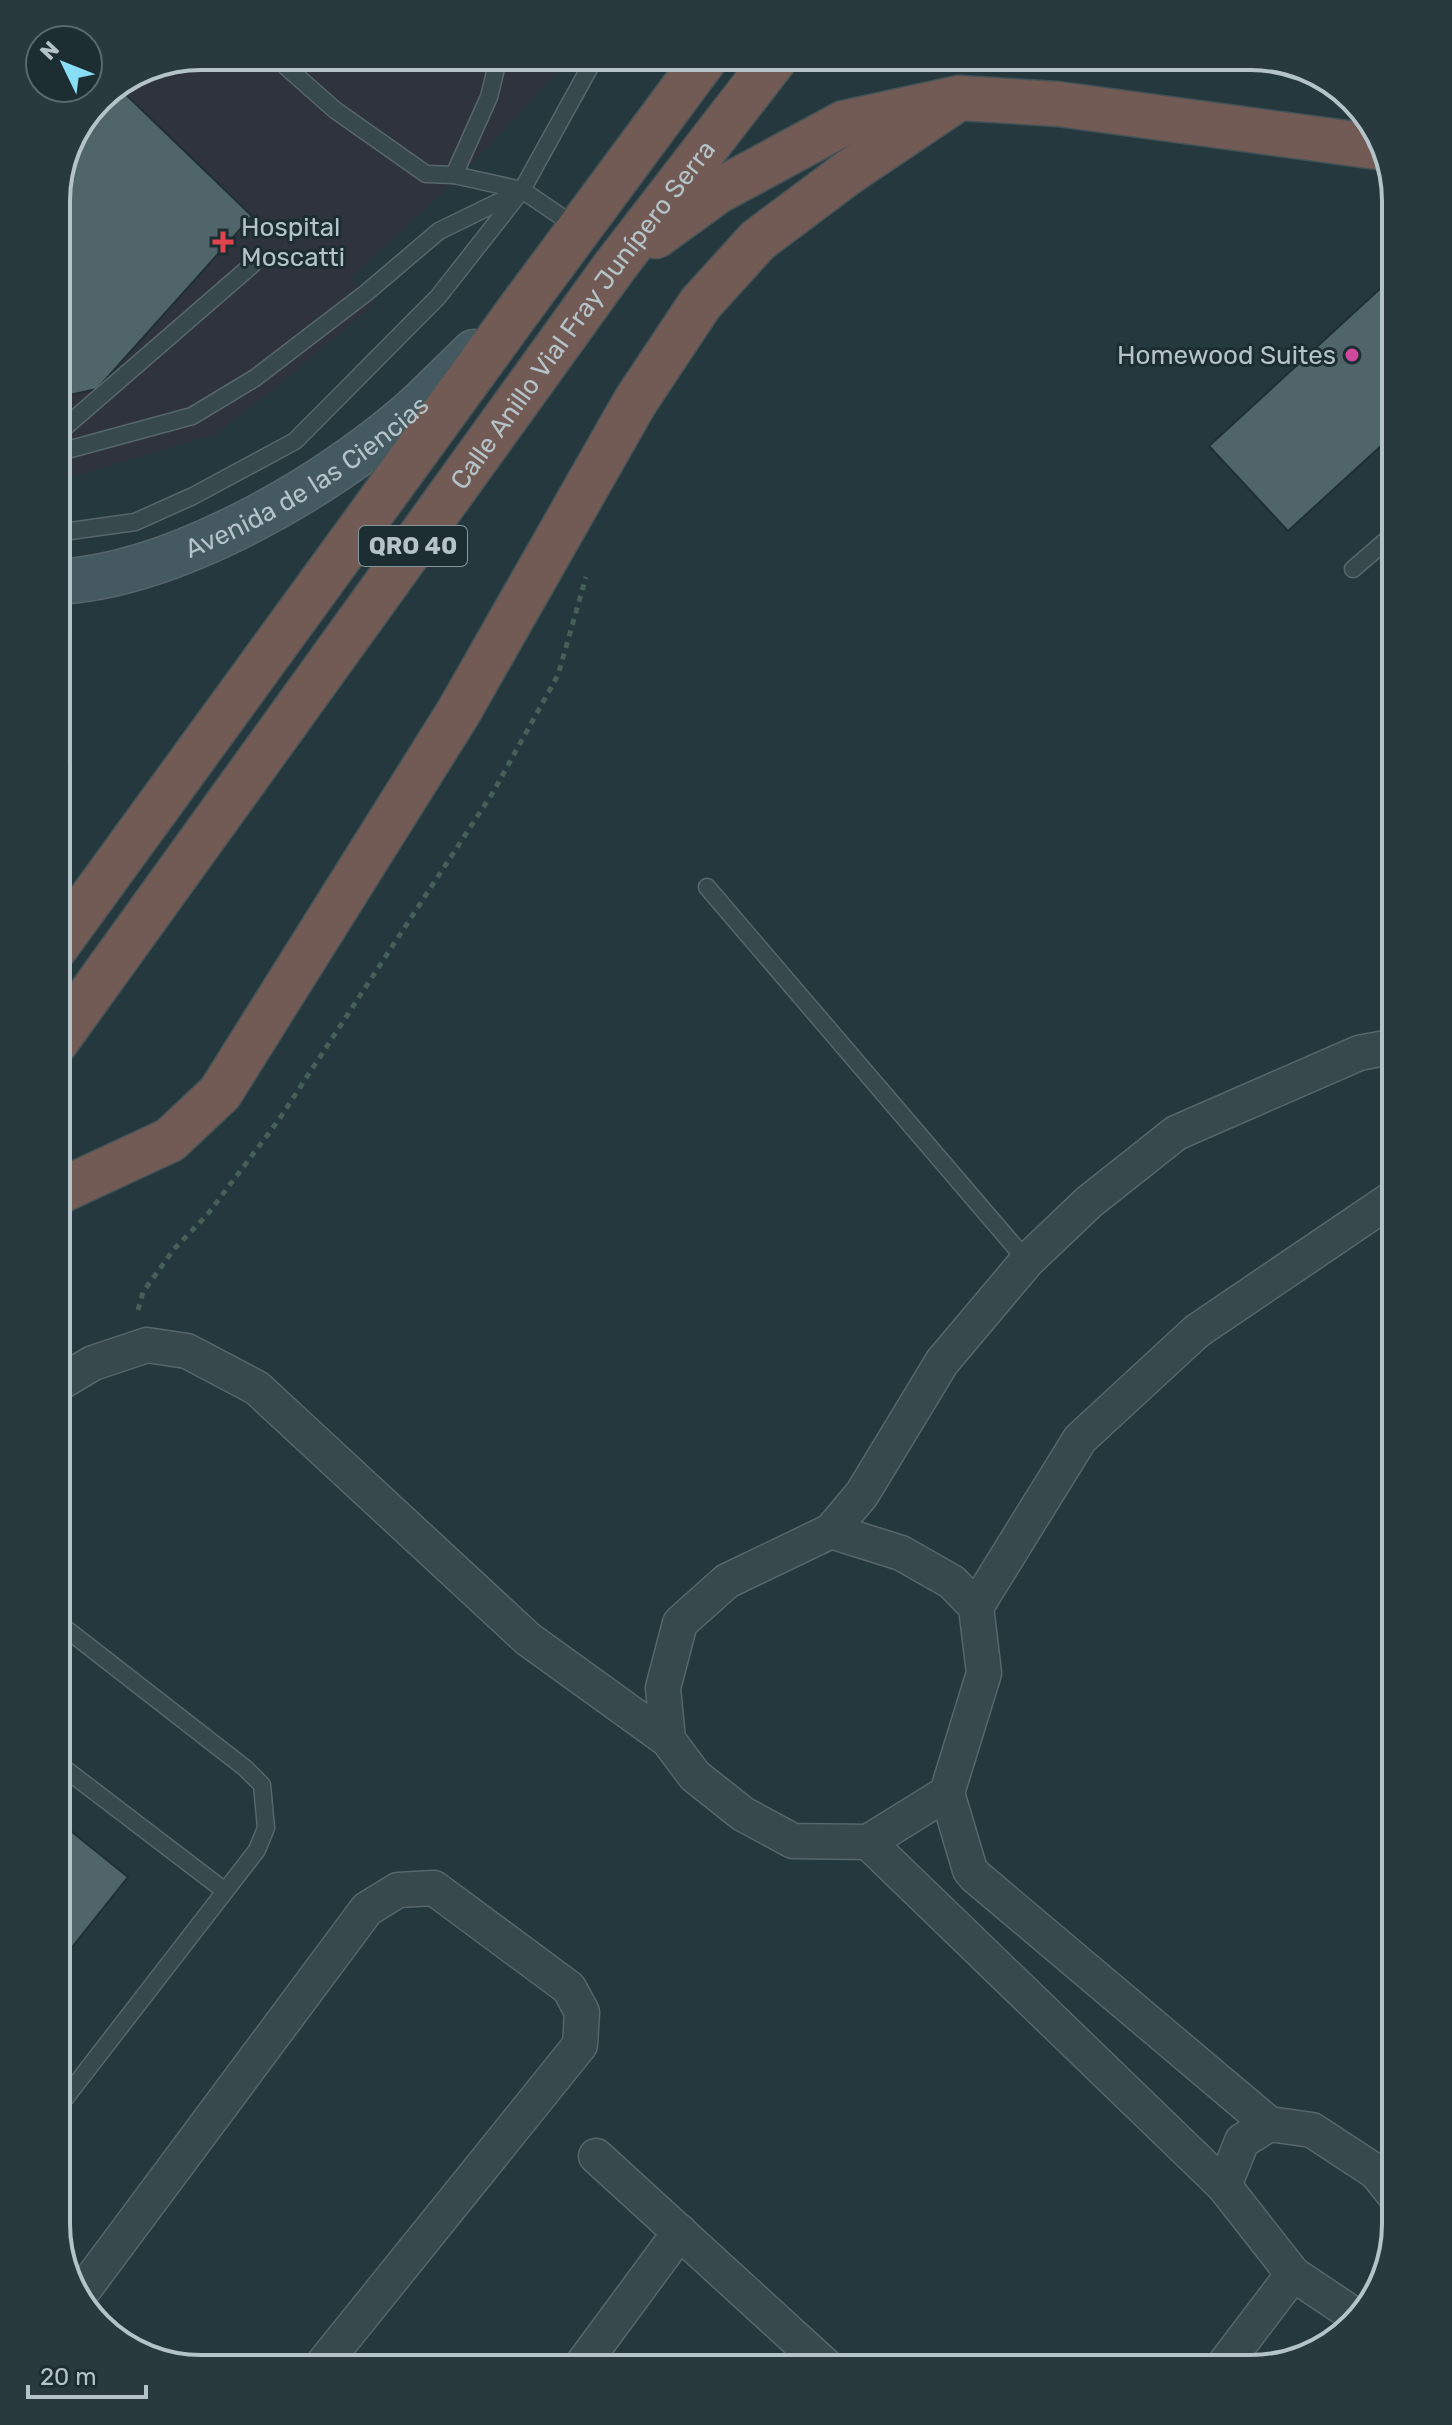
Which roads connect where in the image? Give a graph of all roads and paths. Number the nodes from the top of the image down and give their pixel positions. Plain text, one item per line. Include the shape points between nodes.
1 (290, 70) edge
2 (496, 70) edge
3 (588, 70) edge
4 (692, 70) edge
5 (766, 70) edge
6 (959, 98) junction
7 (1369, 146) edge
8 (454, 175) junction
9 (522, 190) junction
10 (579, 228) junction
11 (253, 264) dead end
12 (615, 266) junction
13 (522, 306) junction
14 (70, 423) edge
15 (70, 449) edge
16 (70, 533) edge
17 (1382, 544) edge
18 (588, 565) dead end
19 (1353, 569) dead end
20 (70, 581) edge
21 (707, 887) dead end
22 (70, 928) edge
23 (70, 1023) edge
24 (1382, 1049) edge
25 (70, 1186) edge
26 (1382, 1205) edge
27 (1027, 1261) junction
28 (147, 1345) junction
29 (70, 1377) edge
30 (831, 1531) junction
31 (976, 1607) junction
32 (70, 1632) edge
33 (668, 1740) junction
34 (70, 1773) edge
35 (947, 1793) junction
36 (868, 1842) junction
37 (225, 1891) junction
38 (70, 2092) edge
39 (1269, 2124) junction
40 (596, 2156) dead end
41 (1382, 2180) edge
42 (1224, 2186) junction
43 (680, 2232) junction
44 (1293, 2274) junction
45 (86, 2286) edge
46 (1349, 2311) edge
47 (330, 2355) edge
48 (589, 2355) edge
49 (814, 2355) edge
50 (1232, 2355) edge

1 - 8 lane via 335,110 426,174
2 - 8 lane
3 - 9 lane
4 - 10 highway, Calle Anillo Vial Fray Junípero Serra / QRO 40
5 - 12 highway, Calle Anillo Vial Fray Junípero Serra / QRO 40
6 - 7 highway via 1058,104
6 - 12 highway via 844,123 718,191
6 - 25 highway via 758,240 700,304 635,402 458,713 220,1093 170,1140
8 - 9 lane
9 - 10 lane
9 - 15 lane via 439,231 255,378 192,416
9 - 16 lane via 438,297 295,441 135,522
10 - 13 highway, Calle Anillo Vial Fray Junípero Serra / QRO 40
11 - 14 lane
12 - 23 highway, Calle Anillo Vial Fray Junípero Serra / QRO 40
13 - 20 main road, Avenida de las Ciencias via 412,412 334,471 262,515 168,559
13 - 22 highway, Calle Anillo Vial Fray Junípero Serra / QRO 40
17 - 19 lane
18 - 28 path via 558,675 492,794 278,1121 143,1292 138,1312
21 - 27 lane
24 - 27 street via 1359,1053 1176,1133 1089,1202
26 - 31 street via 1197,1331 1080,1439
27 - 30 street via 942,1362 862,1494
28 - 29 street
28 - 33 street via 187,1351 257,1388 528,1639
30 - 31 street via 901,1553 952,1582
30 - 33 street via 727,1581 680,1623 663,1688
31 - 35 street via 984,1673
32 - 37 lane via 262,1785 266,1828 257,1850
33 - 36 street via 695,1776 743,1814 793,1841
34 - 37 lane
35 - 36 street
35 - 39 street via 975,1876
36 - 42 street
37 - 38 lane
39 - 41 street via 1312,2130
39 - 42 street via 1242,2141
40 - 43 street
42 - 44 street
43 - 48 street
43 - 49 street
44 - 46 street
44 - 50 street
45 - 47 street via 367,1909 398,1890 434,1888 569,1988 582,2012 580,2045

